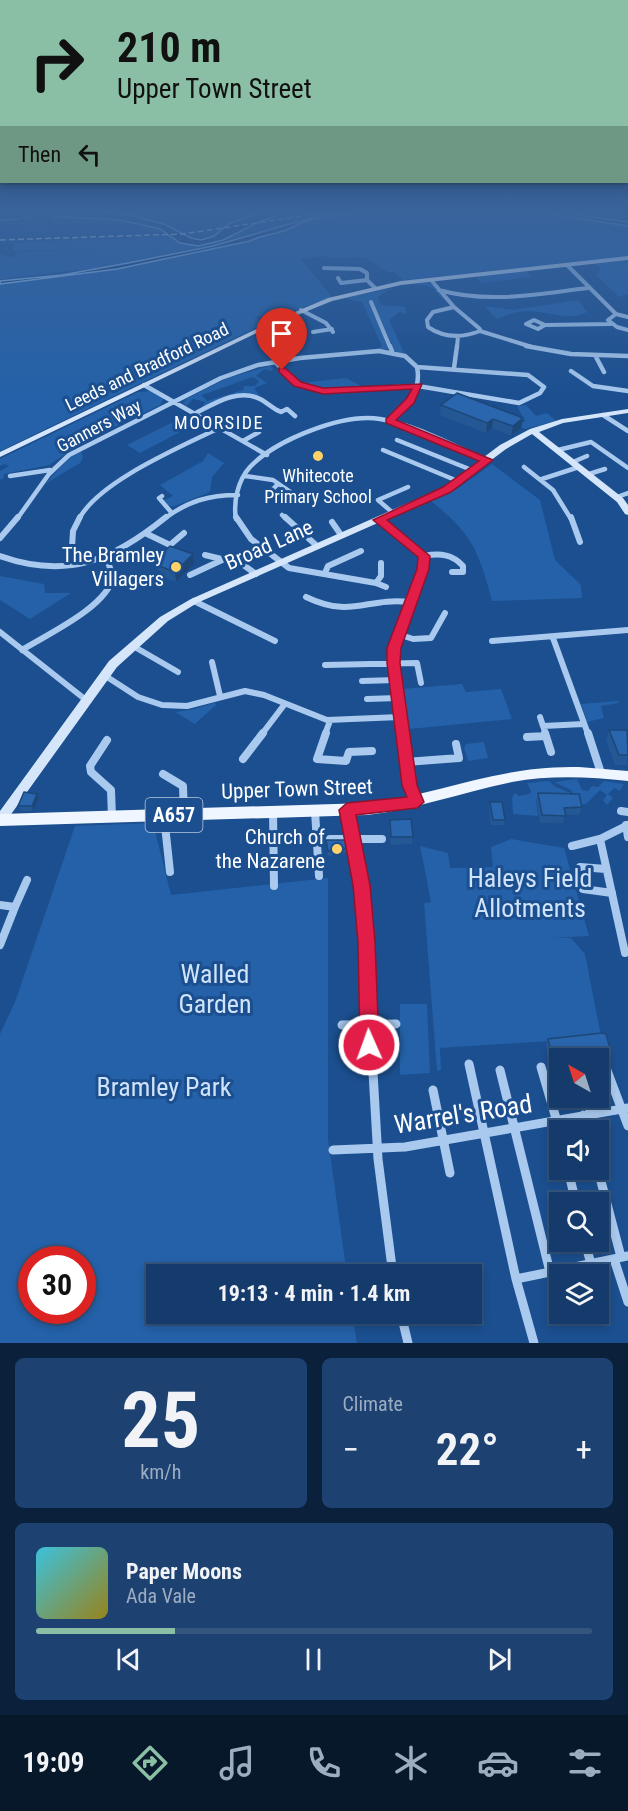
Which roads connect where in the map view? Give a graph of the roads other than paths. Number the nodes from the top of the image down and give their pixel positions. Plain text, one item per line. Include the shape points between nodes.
1 (367, 273) edge
2 (497, 273) edge
3 (574, 273) edge
4 (338, 278) dead end
5 (367, 280) junction
6 (431, 280) junction
7 (341, 283) junction
8 (335, 285) dead end
9 (375, 288) junction
10 (588, 288) junction
11 (439, 290) junction
12 (456, 295) junction
13 (446, 299) junction
14 (371, 302) dead end
15 (454, 307) junction
16 (301, 310) junction
17 (616, 314) junction
18 (627, 315) edge
19 (611, 324) junction
20 (545, 325) dead end
21 (628, 330) edge
22 (480, 331) junction
23 (313, 332) dead end
24 (458, 336) junction
25 (392, 351) junction
26 (628, 356) edge
27 (596, 357) junction
28 (275, 362) junction
29 (417, 367) junction
30 (454, 368) junction
31 (571, 371) dead end
32 (604, 372) dead end
33 (144, 386) junction
34 (418, 386) junction
35 (628, 391) edge
36 (173, 401) junction
37 (628, 411) edge
38 (196, 413) junction
39 (603, 415) junction
40 (295, 416) dead end
41 (390, 421) junction
42 (219, 428) junction
43 (533, 431) junction
44 (628, 431) edge
45 (260, 432) dead end
46 (397, 440) dead end
47 (243, 441) junction
48 (383, 450) dead end
49 (558, 450) junction
50 (267, 454) junction
51 (0, 455) edge
52 (587, 456) dead end
53 (487, 460) junction
54 (576, 464) junction
55 (524, 467) dead end
56 (605, 468) dead end
57 (628, 468) edge
58 (50, 470) junction
59 (474, 471) junction
60 (589, 474) junction
61 (10, 476) dead end
62 (245, 476) junction
63 (542, 479) junction
64 (460, 482) junction
65 (278, 483) junction
66 (408, 486) dead end
67 (271, 491) dead end
68 (628, 493) edge
69 (238, 495) junction
70 (295, 495) dead end
71 (162, 496) dead end
72 (617, 497) junction
73 (378, 500) junction
74 (369, 501) dead end
75 (171, 512) junction
76 (628, 512) edge
77 (393, 513) junction
78 (282, 515) dead end
79 (378, 520) junction
80 (332, 522) dead end
81 (145, 533) junction
82 (184, 533) dead end
83 (341, 536) junction
84 (0, 538) edge
85 (580, 542) dead end
86 (317, 546) junction
87 (361, 551) dead end
88 (205, 555) dead end
89 (0, 556) edge
90 (424, 556) junction
91 (106, 557) junction
92 (223, 559) junction
93 (280, 563) junction
94 (381, 563) dead end
95 (71, 564) junction
96 (452, 572) dead end
97 (325, 573) junction
98 (256, 574) junction
99 (190, 575) dead end
100 (376, 583) junction
101 (386, 587) dead end
102 (306, 597) dead end
103 (194, 601) junction
104 (410, 602) junction
105 (445, 612) dead end
106 (628, 630) edge
107 (0, 632) edge
108 (398, 634) junction
109 (553, 638) junction
110 (275, 641) dead end
111 (492, 641) dead end
112 (132, 645) junction
113 (22, 650) junction
114 (212, 662) dead end
115 (393, 663) junction
116 (325, 665) dead end
117 (178, 672) dead end
118 (104, 675) junction
119 (396, 680) junction
120 (362, 681) dead end
121 (421, 683) dead end
122 (220, 696) junction
123 (398, 698) junction
124 (367, 699) dead end
125 (86, 700) junction
126 (284, 705) junction
127 (400, 717) junction
128 (540, 717) dead end
129 (330, 721) junction
130 (584, 724) junction
131 (543, 726) junction
132 (546, 736) junction
133 (527, 737) dead end
134 (107, 740) dead end
135 (456, 744) dead end
136 (372, 751) dead end
137 (552, 752) dead end
138 (243, 759) dead end
139 (406, 762) junction
140 (601, 773) junction
141 (163, 774) dead end
142 (628, 776) edge
143 (417, 802) junction
144 (315, 810) junction
145 (347, 810) junction
146 (273, 811) junction
147 (184, 815) junction
148 (164, 816) junction
149 (112, 818) junction
150 (0, 820) edge
151 (627, 825) edge
152 (628, 837) edge
153 (330, 839) edge
154 (353, 839) junction
155 (382, 839) dead end
156 (600, 840) junction
157 (572, 846) dead end
158 (580, 867) dead end
159 (606, 869) junction
160 (170, 872) dead end
161 (319, 876) dead end
162 (27, 880) dead end
163 (274, 886) dead end
164 (582, 890) dead end
165 (612, 893) junction
166 (0, 905) edge
167 (15, 907) junction
168 (0, 945) edge
169 (625, 953) dead end
170 (368, 1024) junction
171 (396, 1024) dead end
172 (342, 1025) dead end
173 (469, 1064) dead end
174 (541, 1067) dead end
175 (500, 1070) dead end
176 (609, 1073) edge
177 (433, 1090) dead end
178 (587, 1108) edge
179 (626, 1109) edge
180 (587, 1115) junction
181 (556, 1120) joint
182 (587, 1120) edge
183 (549, 1121) edge
184 (628, 1126) edge
185 (514, 1128) junction
186 (486, 1133) junction
187 (443, 1141) junction
188 (333, 1150) dead end
189 (375, 1150) junction
190 (450, 1173) dead end
191 (601, 1180) edge
192 (588, 1252) edge
193 (621, 1257) edge
194 (591, 1263) junction
195 (391, 1264) edge
196 (586, 1264) edge
197 (549, 1268) edge
198 (549, 1272) edge
199 (516, 1279) junction
200 (628, 1302) edge
201 (403, 1324) edge
202 (408, 1343) edge
203 (534, 1343) edge

1 - 5 street
2 - 6 street, Leeds and Bradford Road
3 - 10 street
4 - 7 street
5 - 7 street
5 - 9 street
6 - 9 street, Leeds and Bradford Road
6 - 11 street
7 - 8 street
9 - 16 street, Leeds and Bradford Road
10 - 12 street via 506,296
10 - 17 street
11 - 12 street
11 - 13 street
12 - 13 street
13 - 15 street
14 - 25 street
15 - 22 street
15 - 24 street via 433,312 426,323 431,330
16 - 23 street via 323,321 332,331
16 - 33 street, Leeds and Bradford Road
17 - 18 street
17 - 19 street via 609,317
19 - 20 street
19 - 21 street
22 - 24 street
22 - 27 street via 541,351
24 - 30 street
25 - 28 street, Ganners Way
25 - 29 street
26 - 27 street
27 - 32 street
28 - 34 street via 297,384 314,390
28 - 36 street, Ganners Way via 221,378
29 - 30 street
29 - 34 street
30 - 34 street via 528,375 544,387 519,403
31 - 35 street via 593,386
33 - 36 street
33 - 51 street, Leeds and Bradford Road
34 - 41 street via 410,401
36 - 38 street
36 - 58 street, Ganners Way via 87,444
37 - 39 street, Broad Lane
38 - 40 street via 222,400 242,396 257,397 274,409 287,410
38 - 42 street
39 - 43 street, Broad Lane via 562,421
39 - 44 street
41 - 50 street via 366,418 340,423
41 - 53 street
42 - 47 street
42 - 95 street via 117,482 90,502 73,530
43 - 49 street
43 - 53 street, Broad Lane
45 - 47 street
46 - 59 street
47 - 50 street
48 - 64 street
49 - 54 street
49 - 57 street via 591,442
50 - 62 street
52 - 54 street
53 - 59 street, Broad Lane
54 - 60 street
54 - 63 street
55 - 63 street
56 - 60 street
58 - 61 street
58 - 84 street, Ganners Way
59 - 64 street, Broad Lane
60 - 72 street
62 - 65 street
62 - 69 street
63 - 85 street via 567,507
64 - 77 street, Broad Lane
65 - 67 street
65 - 70 street
66 - 73 street
68 - 72 street
69 - 75 street via 196,498
69 - 93 street via 235,515 243,530
71 - 75 street via 159,498
72 - 76 street
73 - 74 street
73 - 77 street
75 - 81 street
77 - 79 street, Broad Lane
78 - 86 street
79 - 83 street, Broad Lane
79 - 90 street
80 - 83 street
81 - 82 street via 170,545
81 - 91 street
83 - 86 street, Broad Lane
86 - 93 street, Broad Lane
87 - 97 street via 328,566
88 - 92 street
89 - 95 street via 44,565
90 - 96 street via 439,554 455,559 463,566 463,572
90 - 104 street
91 - 95 street
91 - 113 street via 113,572 112,582 100,596
92 - 98 street via 242,564
92 - 99 street
93 - 97 street
93 - 98 street, Broad Lane
94 - 100 street via 381,576
97 - 100 street
98 - 103 street, Broad Lane
100 - 101 street
102 - 104 street via 335,610 391,600
103 - 110 street
103 - 112 street, Broad Lane
104 - 108 street
105 - 108 street via 430,638 413,639
106 - 109 street
107 - 113 street
108 - 115 street
109 - 111 street
109 - 130 street
112 - 117 street
112 - 118 street, Broad Lane
113 - 125 street
114 - 122 street
115 - 116 street
115 - 119 street
115 - 121 street via 417,663
118 - 122 street via 159,706 188,708
118 - 125 street, Broad Lane
119 - 120 street
119 - 123 street
122 - 126 street via 244,688
123 - 124 street
123 - 127 street
125 - 150 street, Broad Lane
126 - 129 street
126 - 138 street
127 - 129 street
127 - 139 street
128 - 131 street
129 - 136 street via 317,759 346,762 349,752
130 - 131 street
130 - 140 street
131 - 132 street
132 - 133 street
132 - 137 street
134 - 149 street via 90,766 114,797
135 - 139 street via 459,758
139 - 143 street via 409,785
140 - 142 main road, Upper Town Street / A657
140 - 143 main road, Upper Town Street / A657 via 545,773 501,779
141 - 147 street via 183,786
143 - 145 main road, Upper Town Street / A657
144 - 145 main road, Upper Town Street / A657
144 - 146 main road, Upper Town Street / A657
144 - 161 street
145 - 154 street
146 - 147 main road, Upper Town Street / A657
146 - 163 street
147 - 148 main road, Upper Town Street / A657
148 - 149 main road, Upper Town Street / A657
148 - 160 street
149 - 150 main road, Upper Town Street / A657
151 - 152 street
151 - 156 street
153 - 154 street
154 - 155 street
154 - 170 street via 366,942
156 - 157 street
156 - 159 street
158 - 159 street
159 - 165 street
162 - 167 street
164 - 165 street
165 - 169 street
166 - 167 street
167 - 168 street
170 - 171 street
170 - 172 street
170 - 189 street
173 - 186 street
174 - 181 street
175 - 185 street
176 - 179 street
177 - 187 street
178 - 180 street
179 - 180 street, Warrel's Road
179 - 184 street
180 - 181 street, Warrel's Road
180 - 182 street
183 - 185 street, Warrel's Road
185 - 186 street, Warrel's Road
185 - 197 street
186 - 187 street, Warrel's Road
186 - 199 street
187 - 189 street, Warrel's Road
187 - 190 street
188 - 189 street, Warrel's Road
189 - 195 street
191 - 193 street
192 - 194 street
193 - 194 street
193 - 200 street
194 - 196 street
198 - 199 street
199 - 203 street
201 - 202 street

